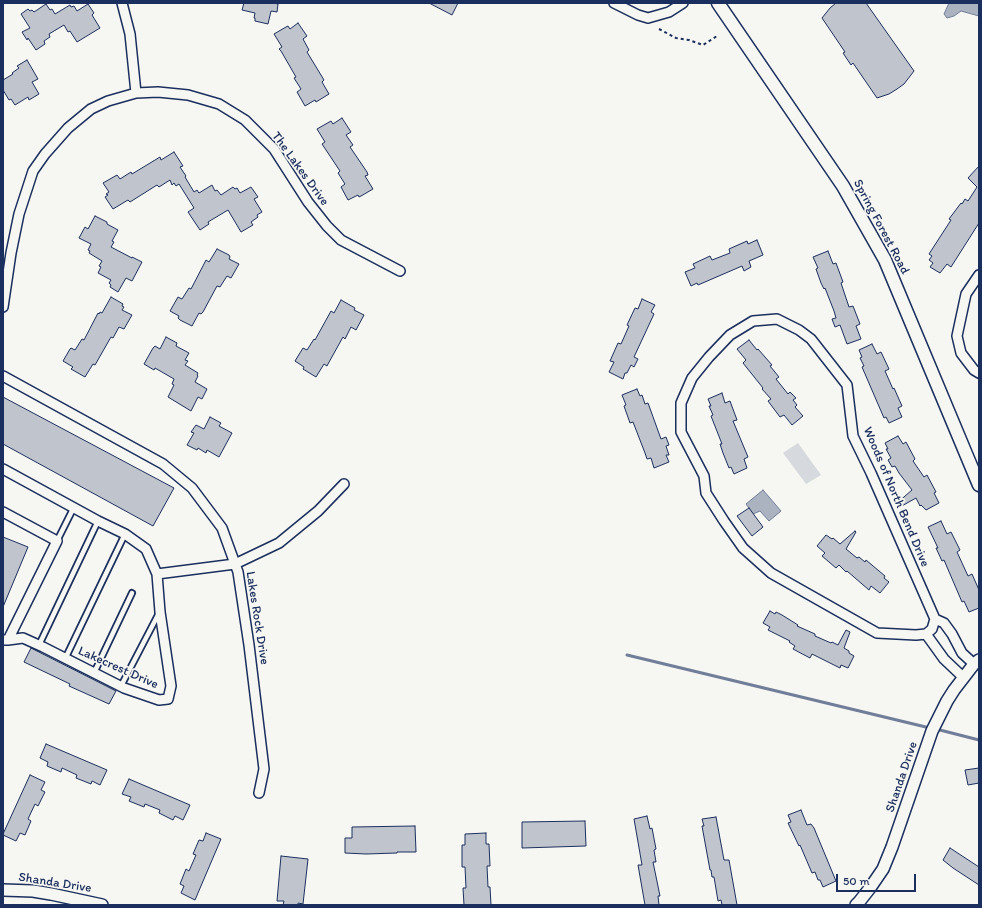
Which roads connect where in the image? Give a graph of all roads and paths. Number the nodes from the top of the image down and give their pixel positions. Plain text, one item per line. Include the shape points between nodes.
1 (122, 3) edge
2 (614, 3) edge
3 (683, 3) edge
4 (718, 3) edge
5 (659, 29) dead end
6 (717, 36) dead end
7 (136, 93) junction
8 (7, 252) edge
9 (400, 271) dead end
10 (979, 275) edge
11 (3, 307) edge
12 (979, 373) edge
13 (3, 376) edge
14 (3, 469) edge
15 (344, 484) dead end
16 (979, 485) edge
17 (74, 507) junction
18 (3, 512) edge
19 (98, 521) junction
20 (124, 534) junction
21 (57, 541) junction
22 (235, 564) junction
23 (157, 574) junction
24 (132, 593) dead end
25 (160, 612) junction
26 (935, 619) junction
27 (926, 634) junction
28 (6, 640) edge
29 (39, 646) junction
30 (65, 659) junction
31 (976, 662) edge
32 (94, 673) junction
33 (964, 678) junction
34 (121, 686) junction
35 (260, 793) dead end
36 (3, 890) edge
37 (102, 905) edge
38 (856, 905) edge

1 - 7 street via 130,34
2 - 3 street via 648,18 669,12
4 - 16 main road, Spring Forest Road via 843,186 885,260
5 - 6 path via 676,38 703,45
7 - 8 street, The Lakes Drive via 91,109 68,128 45,154 33,171
7 - 9 street, The Lakes Drive via 188,95 218,104 245,120 274,149 308,202 341,240
8 - 11 street, The Lakes Drive
10 - 12 street via 966,294 957,336 961,353
13 - 22 street, Lakes Rock Drive via 163,464 192,488 222,528
14 - 17 street, Lakecrest Drive
15 - 22 street via 318,511 279,542
17 - 19 street, Lakecrest Drive
17 - 21 lane
18 - 21 street
19 - 20 street, Lakecrest Drive
19 - 29 lane
20 - 23 street, Lakecrest Drive via 146,549
20 - 30 lane
21 - 28 street, Lakecrest Drive
22 - 23 street
22 - 35 street, Lakes Rock Drive via 250,645 264,769
23 - 25 street, Lakecrest Drive
24 - 32 lane
25 - 34 lane
25 - 34 street, Lakecrest Drive via 170,686 168,699 159,700
26 - 27 street via 932,629
26 - 27 street, Woods of North Bend Drive via 853,436 847,385 811,339 777,319 753,321 730,335 692,378 680,403 682,432 704,476 706,493 724,521 743,548 771,573 870,630 877,633
26 - 31 street, Woods of North Bend Drive via 944,623 962,652
27 - 33 street via 944,659
28 - 29 street, Lakecrest Drive via 23,638
29 - 30 street, Lakecrest Drive
30 - 32 street, Lakecrest Drive
31 - 33 street, Shanda Drive
32 - 34 street, Lakecrest Drive
33 - 38 street, Shanda Drive via 947,701 932,731 883,869
36 - 37 street, Shanda Drive via 34,891

